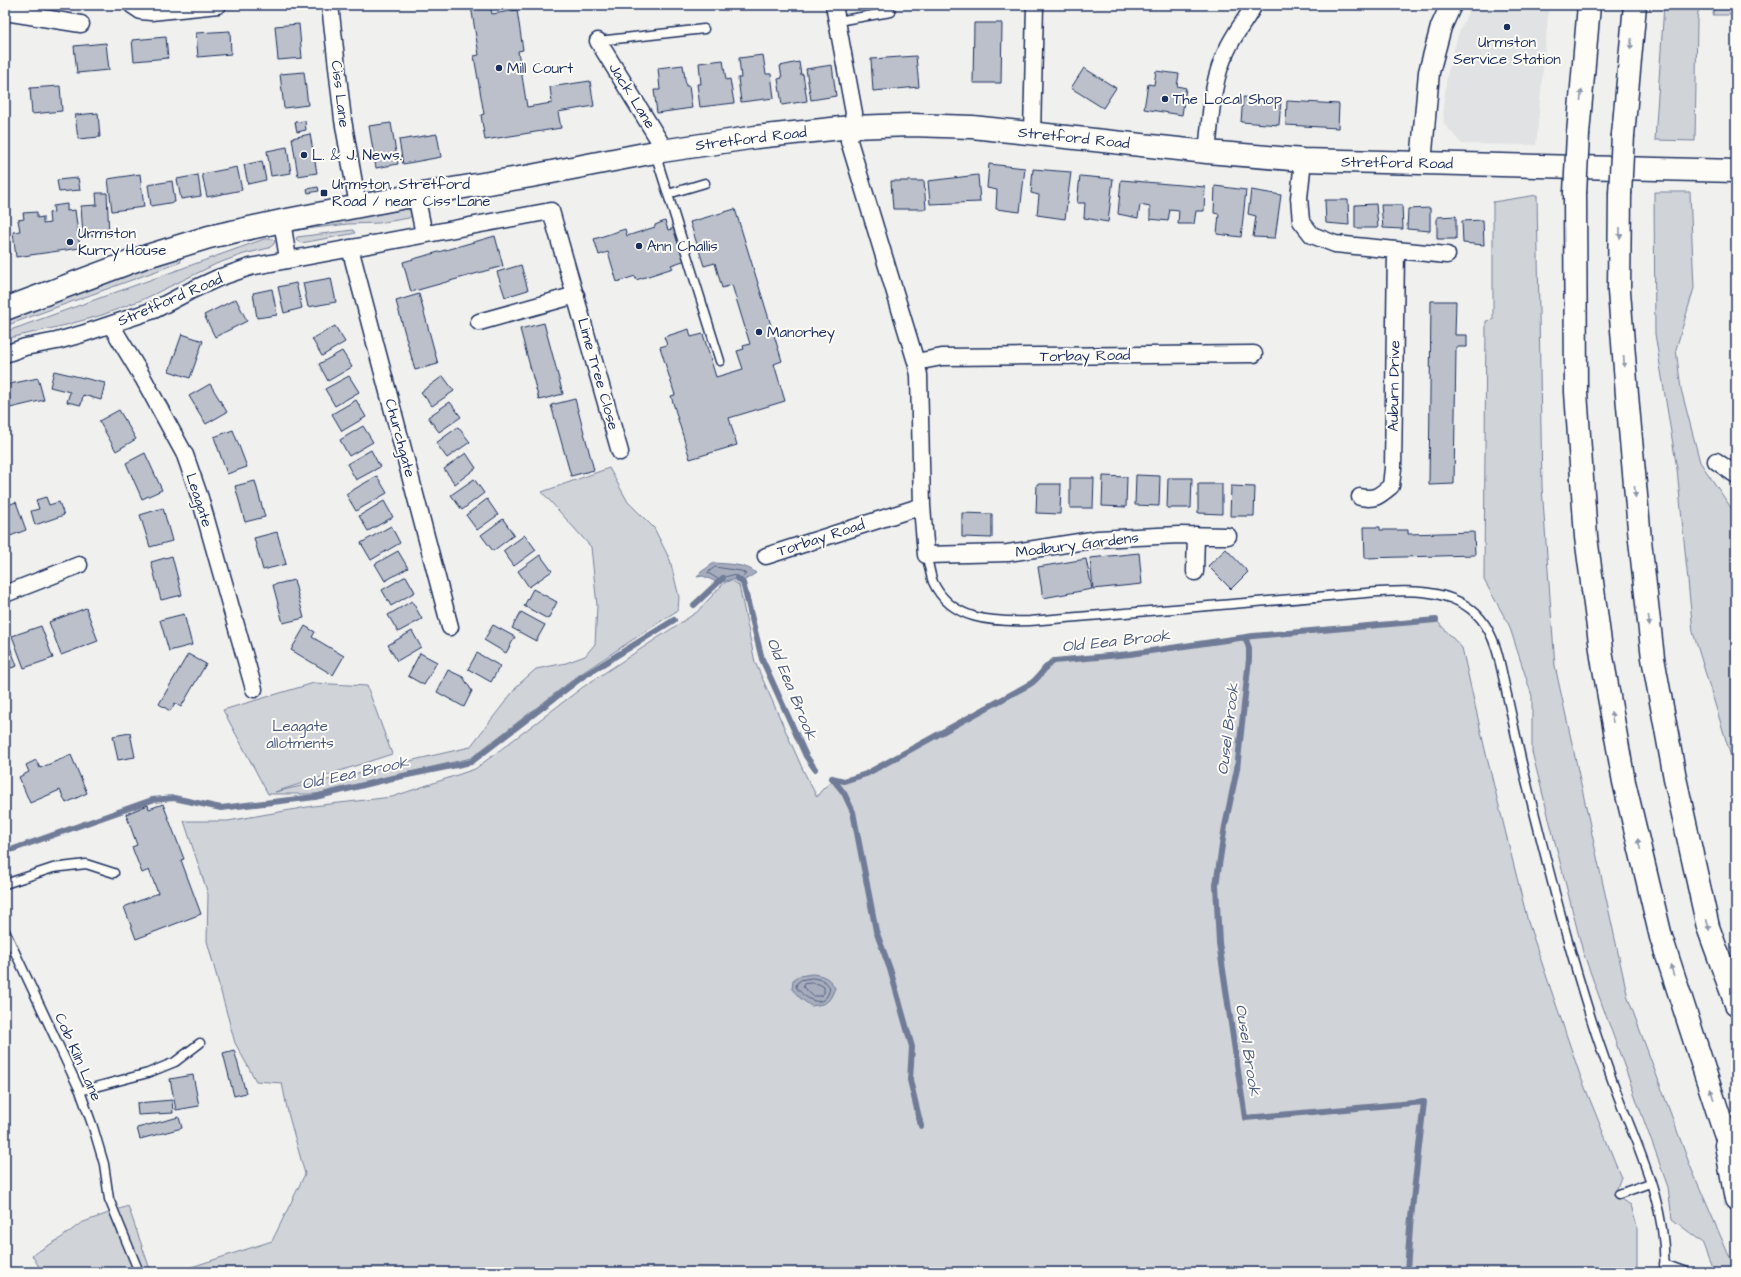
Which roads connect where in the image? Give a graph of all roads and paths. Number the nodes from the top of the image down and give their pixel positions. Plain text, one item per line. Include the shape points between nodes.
1 (132, 5) edge
2 (218, 5) edge
3 (330, 5) edge
4 (834, 5) edge
5 (1035, 5) edge
6 (1254, 5) edge
7 (1451, 5) edge
8 (1589, 5) edge
9 (1635, 5) edge
10 (5, 12) edge
11 (891, 12) dead end
12 (837, 21) junction
13 (81, 24) dead end
14 (704, 28) dead end
15 (598, 41) joint
16 (851, 127) junction
17 (1032, 134) junction
18 (660, 151) junction
19 (1207, 152) junction
20 (1303, 160) junction
21 (1421, 163) junction
22 (1736, 171) edge
23 (705, 183) dead end
24 (668, 194) junction
25 (416, 195) junction
26 (358, 206) junction
27 (551, 211) joint
28 (282, 221) junction
29 (424, 234) junction
30 (350, 248) junction
31 (1396, 251) junction
32 (1447, 256) dead end
33 (288, 259) junction
34 (576, 295) junction
35 (5, 309) edge
36 (479, 322) dead end
37 (111, 325) junction
38 (5, 354) edge
39 (1254, 354) dead end
40 (720, 361) dead end
41 (916, 362) junction
42 (620, 452) dead end
43 (1716, 461) dead end
44 (1736, 475) edge
45 (1360, 498) dead end
46 (922, 506) junction
47 (1196, 535) junction
48 (1228, 536) dead end
49 (766, 556) dead end
50 (926, 556) junction
51 (80, 565) dead end
52 (1195, 572) dead end
53 (5, 594) edge
54 (450, 627) dead end
55 (254, 689) dead end
56 (1674, 778) junction
57 (114, 873) dead end
58 (5, 884) edge
59 (5, 931) edge
60 (1736, 961) edge
61 (1736, 1004) edge
62 (200, 1043) dead end
63 (80, 1091) junction
64 (1724, 1131) junction
65 (1736, 1160) edge
66 (1650, 1183) junction
67 (1619, 1194) dead end
68 (1736, 1199) edge
69 (1664, 1268) edge
70 (139, 1272) edge
71 (1686, 1272) edge

1 - 2 street via 141,11 150,12
3 - 26 street, Ciss Lane via 343,120
4 - 12 street
5 - 17 street
6 - 19 street via 1219,67 1213,94
7 - 21 street via 1441,27 1429,72
64 -> 8 main road, bridge via 1661,937 1624,782 1602,657 1586,538 1576,392 1575,193
9 -> 56 main road, bridge via 1623,135 1620,291 1640,540 1653,658
10 - 13 street
11 - 12 lane
12 - 16 street via 854,113
14 - 15 lane
15 - 18 street, Jack Lane
16 - 17 main road, Stretford Road via 972,127
16 - 18 main road, Stretford Road
16 - 41 street via 849,142
17 - 19 main road, Stretford Road
18 - 24 lane
18 - 25 main road, Stretford Road
19 - 20 main road, Stretford Road
20 - 21 main road, Stretford Road
20 - 31 street via 1300,213 1301,221 1312,235 1335,244
21 - 22 main road, Stretford Road
23 - 24 lane
24 - 40 lane
25 - 26 main road, Stretford Road
25 - 29 street
26 - 28 main road, Stretford Road
27 - 29 street, Stretford Road
27 - 34 street, Lime Tree Close
28 - 33 street
28 - 35 main road, Stretford Road via 209,237 144,257
29 - 30 street, Stretford Road
30 - 33 street, Stretford Road
30 - 54 street, Churchgate
31 - 32 street
31 - 45 street, Auburn Drive via 1391,486 1371,499
33 - 37 street, Stretford Road via 250,267 218,278 154,310
34 - 36 street
34 - 42 street, Lime Tree Close
37 - 38 street, Stretford Road
37 - 55 street, Leagate via 185,455 200,498
39 - 41 street, Torbay Road via 942,357
41 - 46 street via 920,389
43 - 44 street
46 - 49 street, Torbay Road
46 - 50 street
47 - 48 street, Modbury Gardens
47 - 50 street, Modbury Gardens via 1098,540 1008,553
47 - 52 street
50 - 66 lane via 933,582 955,610 987,620 1030,621 1402,591 1436,594 1469,608 1489,630 1495,643 1527,784 1577,974
51 - 53 street
56 - 60 main road
56 -> 61 main road via 1708,927
57 - 58 lane via 86,864 53,868
59 - 63 lane, Cob Kiln Lane
62 - 63 lane via 175,1062 148,1073
63 - 70 lane, Cob Kiln Lane via 104,1164 109,1199
64 - 65 main road
64 - 68 main road
66 - 67 lane
66 - 69 lane via 1664,1238
69 - 71 lane

